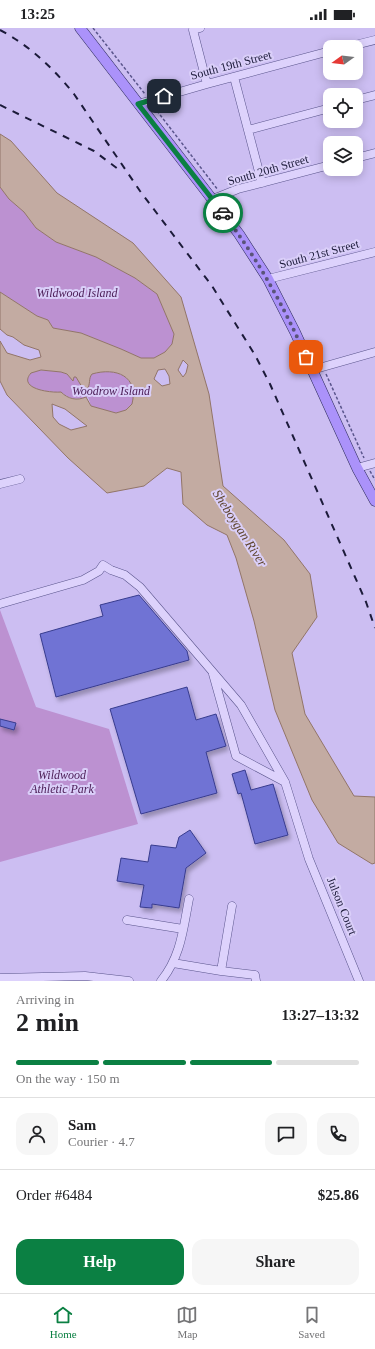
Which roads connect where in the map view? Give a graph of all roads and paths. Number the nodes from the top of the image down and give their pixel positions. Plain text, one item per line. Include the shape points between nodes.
1 (80, 28) edge
2 (200, 28) edge
3 (375, 40) edge
4 (363, 43) edge
5 (323, 53) edge
6 (234, 77) junction
7 (207, 84) junction
8 (375, 95) edge
9 (363, 98) edge
10 (138, 104) junction
11 (323, 110) edge
12 (248, 130) junction
13 (375, 153) edge
14 (363, 156) edge
15 (323, 167) edge
16 (262, 183) junction
17 (213, 199) junction
18 (375, 252) edge
19 (268, 280) junction
20 (375, 352) edge
21 (323, 367) junction
22 (312, 370) junction
23 (371, 464) edge
24 (357, 468) junction
25 (20, 478) dead end
26 (375, 480) edge
27 (0, 484) edge
28 (375, 501) edge
29 (0, 604) edge
30 (212, 671) junction
31 (285, 782) junction
32 (189, 899) dead end
33 (232, 906) dead end
34 (127, 920) dead end
35 (183, 929) junction
36 (173, 963) junction
37 (221, 971) junction
38 (0, 978) edge
39 (129, 981) edge
40 (160, 981) edge
41 (256, 981) edge
42 (359, 981) edge

1 - 10 main road
2 - 7 street via 193,30
3 - 4 street
5 - 6 street, South 19th Street
6 - 7 street, South 19th Street
6 - 12 street
7 - 10 street, South 19th Street
8 - 9 street
10 - 17 main road
11 - 12 street
12 - 16 street
13 - 14 street
15 - 16 street, South 20th Street
16 - 17 street, South 20th Street
17 - 19 main road
18 - 19 street, South 21st Street
19 - 22 main road
20 - 21 street
21 - 22 street
21 - 23 path
22 - 24 main road
23 - 24 street
23 - 26 path
24 - 28 main road
25 - 27 street
29 - 30 street, Julson Court via 83,580 99,571 103,565 125,575 140,587
30 - 31 street, Julson Court via 241,706
30 - 31 street via 236,756
31 - 42 street, Julson Court via 310,859
32 - 35 street
33 - 37 street
34 - 35 street
35 - 36 street
36 - 37 street
36 - 40 street
37 - 41 street via 255,975
38 - 39 street via 84,976

